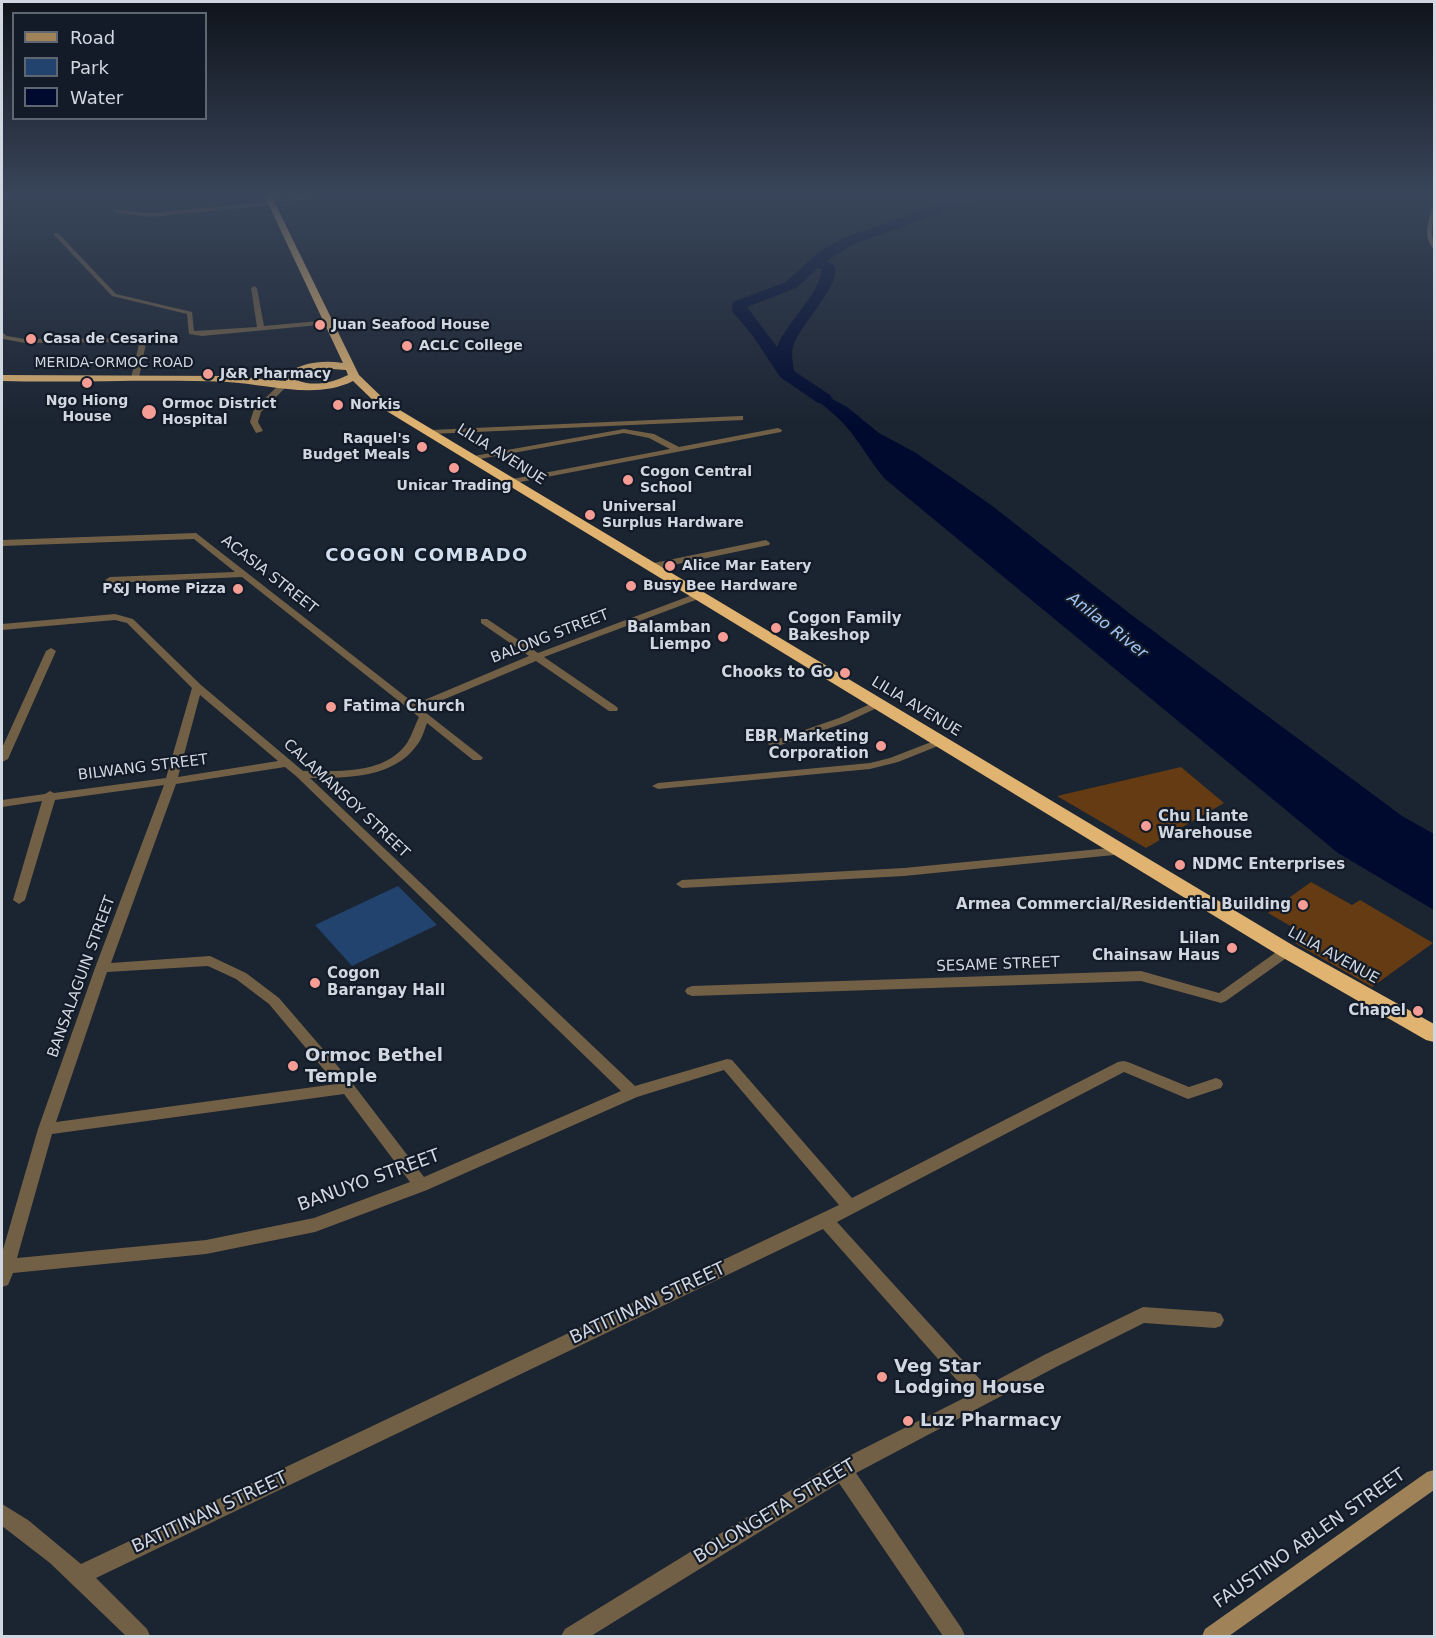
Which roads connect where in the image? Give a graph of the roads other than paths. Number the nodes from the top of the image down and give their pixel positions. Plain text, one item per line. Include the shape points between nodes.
1 (94, 273) edge
2 (306, 273) edge
3 (254, 288) dead end
4 (330, 322) junction
5 (261, 329) junction
6 (2, 334) edge
7 (339, 344) junction
8 (300, 370) junction
9 (352, 372) junction
10 (2, 378) edge
11 (135, 378) junction
12 (227, 379) junction
13 (291, 384) junction
14 (310, 387) junction
15 (384, 405) junction
16 (740, 418) dead end
17 (259, 430) dead end
18 (778, 430) dead end
19 (431, 432) junction
20 (677, 449) junction
21 (474, 458) junction
22 (510, 482) junction
23 (2, 543) edge
24 (766, 543) dead end
25 (650, 567) junction
26 (243, 574) junction
27 (110, 580) dead end
28 (698, 596) junction
29 (484, 621) dead end
30 (2, 627) edge
31 (51, 651) dead end
32 (536, 657) junction
33 (197, 687) junction
34 (877, 704) junction
35 (414, 708) junction
36 (613, 709) dead end
37 (424, 717) junction
38 (939, 742) junction
39 (774, 744) dead end
40 (477, 758) dead end
41 (2, 759) edge
42 (288, 763) junction
43 (300, 774) junction
44 (171, 781) junction
45 (658, 786) dead end
46 (50, 795) junction
47 (2, 803) edge
48 (1120, 851) junction
49 (682, 884) dead end
50 (19, 900) dead end
51 (1287, 951) junction
52 (102, 968) junction
53 (692, 991) dead end
54 (1434, 1034) edge
55 (1216, 1084) dead end
56 (348, 1088) junction
57 (632, 1093) junction
58 (46, 1129) junction
59 (421, 1185) junction
60 (850, 1207) junction
61 (825, 1220) junction
62 (4, 1273) edge
63 (1215, 1320) dead end
64 (984, 1397) junction
65 (842, 1470) junction
66 (1434, 1479) edge
67 (2, 1514) edge
68 (79, 1575) junction
69 (140, 1636) edge
70 (572, 1636) edge
71 (955, 1636) edge
72 (1212, 1636) edge

1 - 5 street via 114,295 190,313 191,333
2 - 4 highway
3 - 5 street
4 - 5 street
4 - 7 highway
6 - 11 street via 5,338 25,340 137,340 144,343
7 - 8 highway via 331,354
7 - 9 highway
8 - 9 highway via 326,365
8 - 12 highway, MERIDA-ORMOC ROAD
8 - 13 highway via 290,376
9 - 14 highway via 338,385
9 - 15 highway
10 - 11 highway, MERIDA-ORMOC ROAD
11 - 12 highway, MERIDA-ORMOC ROAD
12 - 13 highway, MERIDA-ORMOC ROAD
13 - 14 highway, MERIDA-ORMOC ROAD
13 - 17 street via 257,411 254,422
14 - 15 highway, MERIDA-ORMOC ROAD
15 - 19 highway, LILIA AVENUE
16 - 19 street
18 - 20 street
19 - 21 highway, LILIA AVENUE
20 - 21 street via 651,436 624,431
20 - 22 street
21 - 22 highway, LILIA AVENUE
22 - 25 highway, LILIA AVENUE
23 - 26 street, ACASIA STREET via 196,537
24 - 25 street
25 - 28 highway, LILIA AVENUE
26 - 27 street
26 - 35 street, ACASIA STREET
28 - 32 street, BALONG STREET
28 - 34 highway, LILIA AVENUE
29 - 32 street
30 - 33 street, CALAMANSOY STREET via 115,617 130,621
31 - 41 street
32 - 35 street, BALONG STREET
32 - 36 street
33 - 42 street, CALAMANSOY STREET
33 - 44 street, BANSALAGUIN STREET
34 - 38 highway, LILIA AVENUE
34 - 39 street
35 - 37 street, ACASIA STREET
37 - 40 street, ACASIA STREET
37 - 43 street via 412,745 394,761 357,774
38 - 45 street via 870,766
38 - 48 highway, LILIA AVENUE
42 - 43 street, CALAMANSOY STREET
42 - 44 street, BILWANG STREET
43 - 57 street, CALAMANSOY STREET
44 - 46 street, BILWANG STREET
44 - 52 street, BANSALAGUIN STREET
46 - 47 street, BILWANG STREET
46 - 50 street
48 - 49 street via 904,873
48 - 51 highway, LILIA AVENUE
51 - 53 street, SESAME STREET via 1221,998 1141,976
51 - 54 highway, LILIA AVENUE
52 - 56 street via 210,961 241,976 274,1001
52 - 58 street, BANSALAGUIN STREET
55 - 60 street, BATITINAN STREET via 1188,1093 1123,1066
56 - 58 street
56 - 59 street
57 - 59 street, BANUYO STREET
57 - 60 street, BANUYO STREET via 727,1064
58 - 62 street, BANSALAGUIN STREET
59 - 62 street, BANUYO STREET via 315,1225 206,1247
60 - 61 street, BATITINAN STREET
61 - 64 street
61 - 68 street, BATITINAN STREET
63 - 64 street, BOLONGETA STREET via 1143,1315
64 - 65 street, BOLONGETA STREET
65 - 70 street, BOLONGETA STREET
65 - 71 street
66 - 72 street, FAUSTINO ABLEN STREET
67 - 68 street
68 - 69 street

